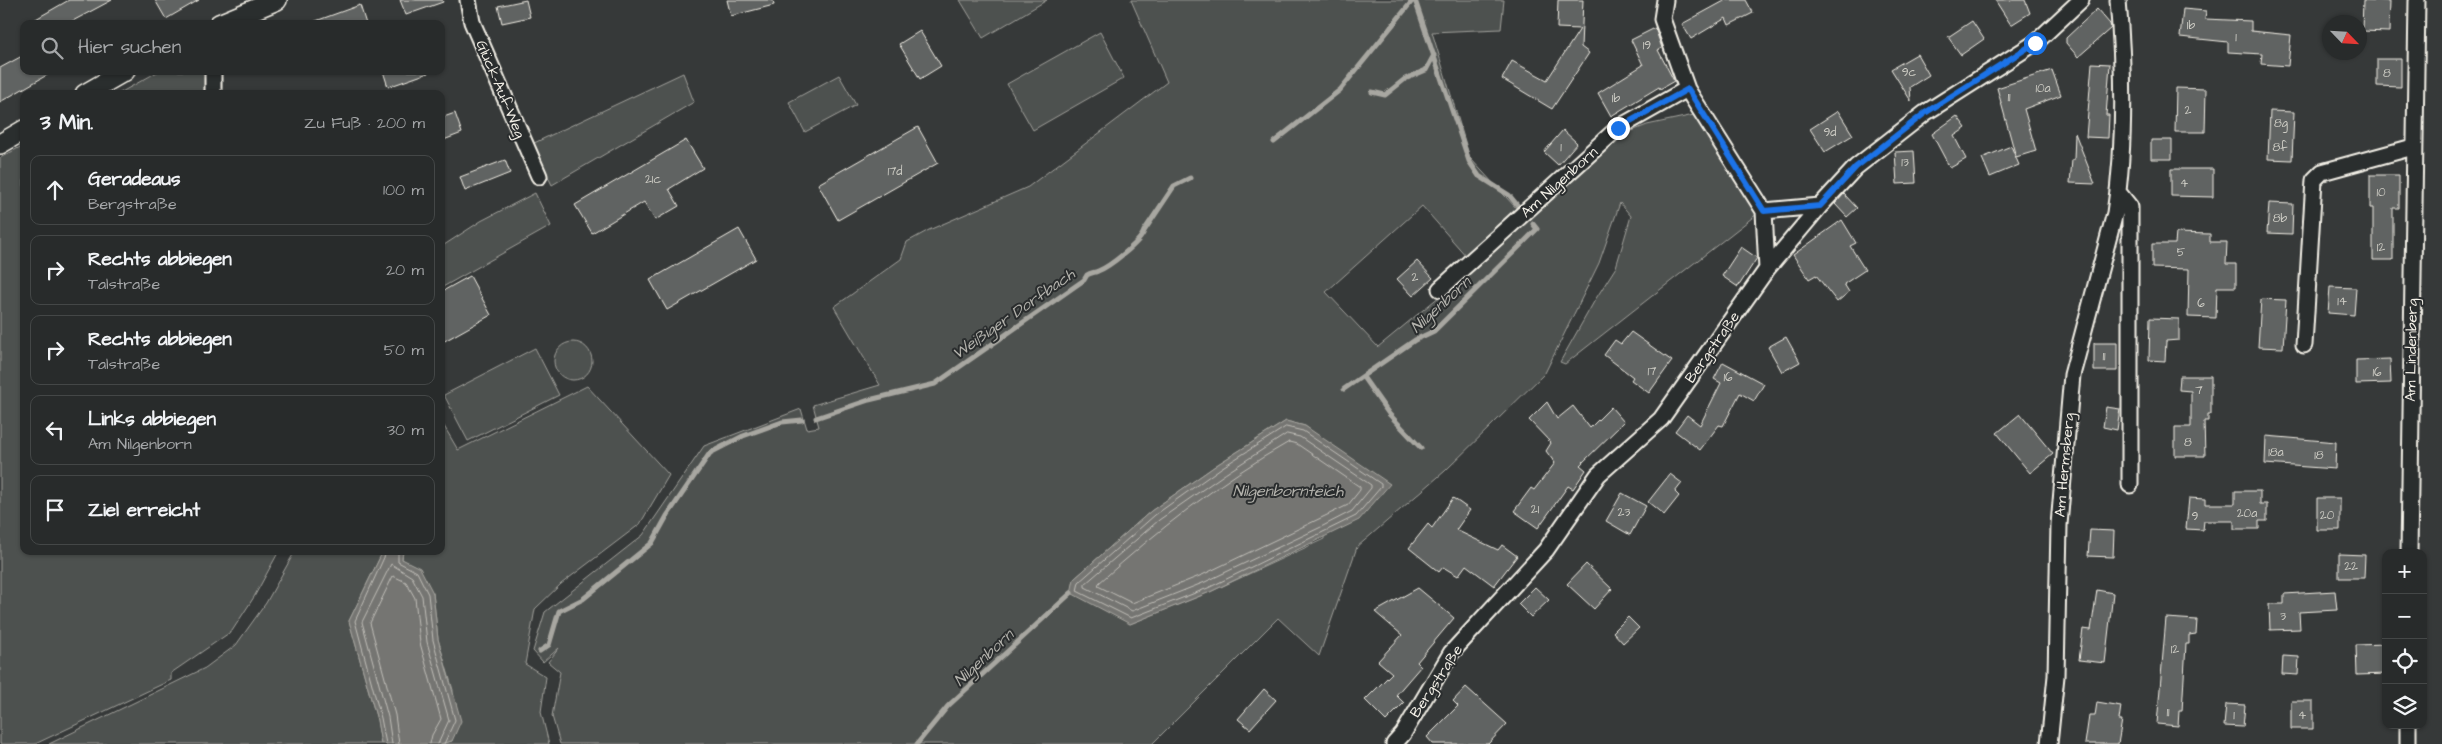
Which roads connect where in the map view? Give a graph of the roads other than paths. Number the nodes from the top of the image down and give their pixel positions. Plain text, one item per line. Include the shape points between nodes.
1 (277, 0) edge
2 (468, 0) edge
3 (1666, 0) edge
4 (2081, 0) edge
5 (2118, 0) edge
6 (2417, 0) edge
7 (229, 20) edge
8 (118, 75) edge
9 (213, 75) edge
10 (1688, 89) junction
11 (92, 90) edge
12 (213, 90) edge
13 (20, 132) edge
14 (0, 144) edge
15 (2413, 147) junction
16 (539, 176) dead end
17 (2118, 192) junction
18 (1820, 206) junction
19 (1764, 211) junction
20 (1767, 269) junction
21 (1440, 289) dead end
22 (2304, 345) dead end
23 (2130, 485) dead end
24 (2410, 549) edge
25 (2408, 729) edge
26 (1394, 744) edge
27 (2050, 744) edge
28 (2408, 744) edge

1 - 7 street
2 - 16 street, Glück-Auf-Weg via 472,22
3 - 10 street via 1662,19
4 - 18 street, Bergstraße via 2035,43 1925,113 1856,167
5 - 17 street, Am Hermsberg via 2124,65
6 - 15 street, Am Lindenberg
8 - 11 street
9 - 12 street
10 - 19 street
10 - 21 street, Am Nilgenborn via 1618,128
13 - 14 street
15 - 22 street via 2322,172 2314,180
15 - 24 street, Am Lindenberg
17 - 23 street via 2130,207
17 - 27 street, Am Hermsberg via 2072,375 2059,525 2056,676
18 - 19 street
18 - 20 street, Bergstraße
19 - 20 street
20 - 26 street, Bergstraße via 1661,419 1598,475 1546,550 1451,652
25 - 28 street

